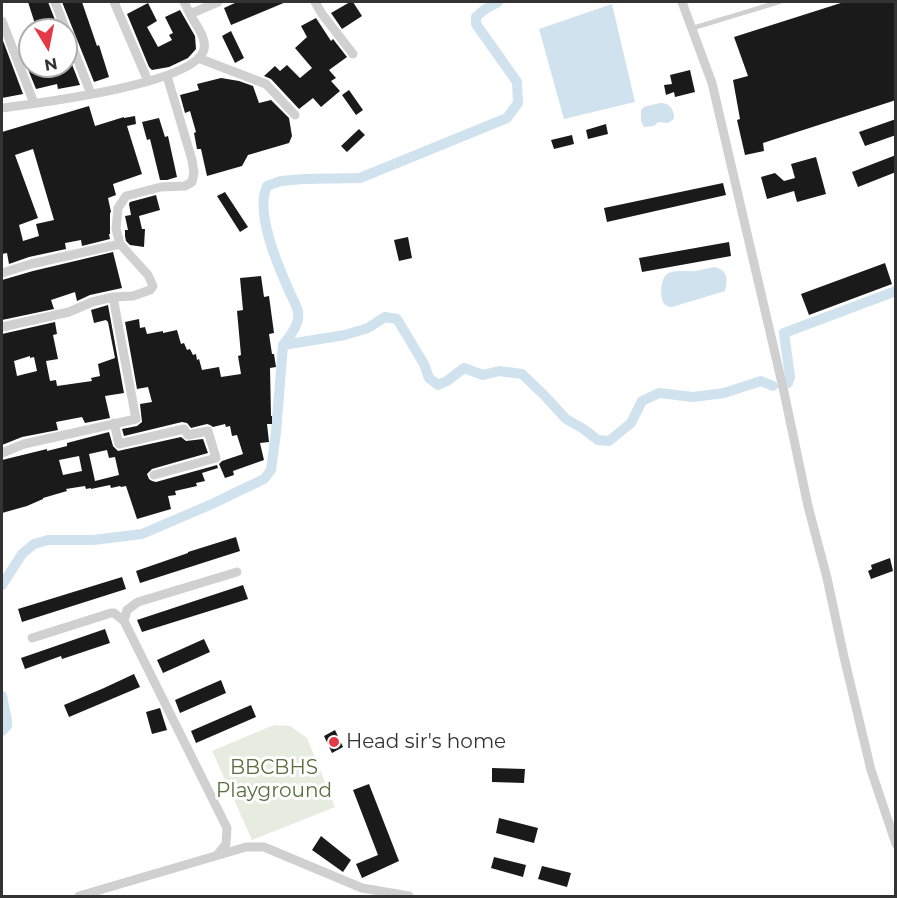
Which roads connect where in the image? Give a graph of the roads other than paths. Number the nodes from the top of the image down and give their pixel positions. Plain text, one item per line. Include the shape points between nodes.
1 (55, 2) edge
2 (114, 2) edge
3 (184, 2) edge
4 (218, 2) edge
5 (315, 2) edge
6 (682, 2) edge
7 (779, 2) edge
8 (190, 14) junction
9 (2, 21) edge
10 (693, 28) junction
11 (353, 54) dead end
12 (198, 58) junction
13 (166, 76) junction
14 (148, 81) junction
15 (91, 94) junction
16 (34, 103) junction
17 (2, 108) edge
18 (295, 115) dead end
19 (120, 244) junction
20 (2, 273) edge
21 (113, 297) junction
22 (2, 327) edge
23 (114, 423) junction
24 (2, 453) edge
25 (154, 475) dead end
26 (237, 572) dead end
27 (124, 621) junction
28 (32, 638) dead end
29 (896, 844) edge
30 (217, 855) junction
31 (396, 895) edge
32 (79, 897) edge
33 (409, 897) edge

1 - 15 street
2 - 14 street
3 - 8 street
4 - 8 street
5 - 11 street
6 - 10 street
7 - 10 lane
8 - 12 street via 205,41
9 - 16 street
10 - 29 street via 712,82 871,770
12 - 13 street
12 - 18 street via 266,84
13 - 14 street
13 - 19 street via 192,160 192,182 126,196 118,208 116,229
14 - 15 street
15 - 16 street
16 - 17 street
19 - 20 street
19 - 21 street via 153,286 133,296
21 - 22 street via 69,312
21 - 23 street via 137,418
23 - 24 street via 24,444
23 - 25 street via 119,444 184,429 188,435 209,432 216,458
26 - 27 street via 138,602 127,610
27 - 28 street via 111,613
27 - 30 street via 227,828 225,847
30 - 31 street via 246,847 264,847 362,888
30 - 32 street
31 - 33 street

